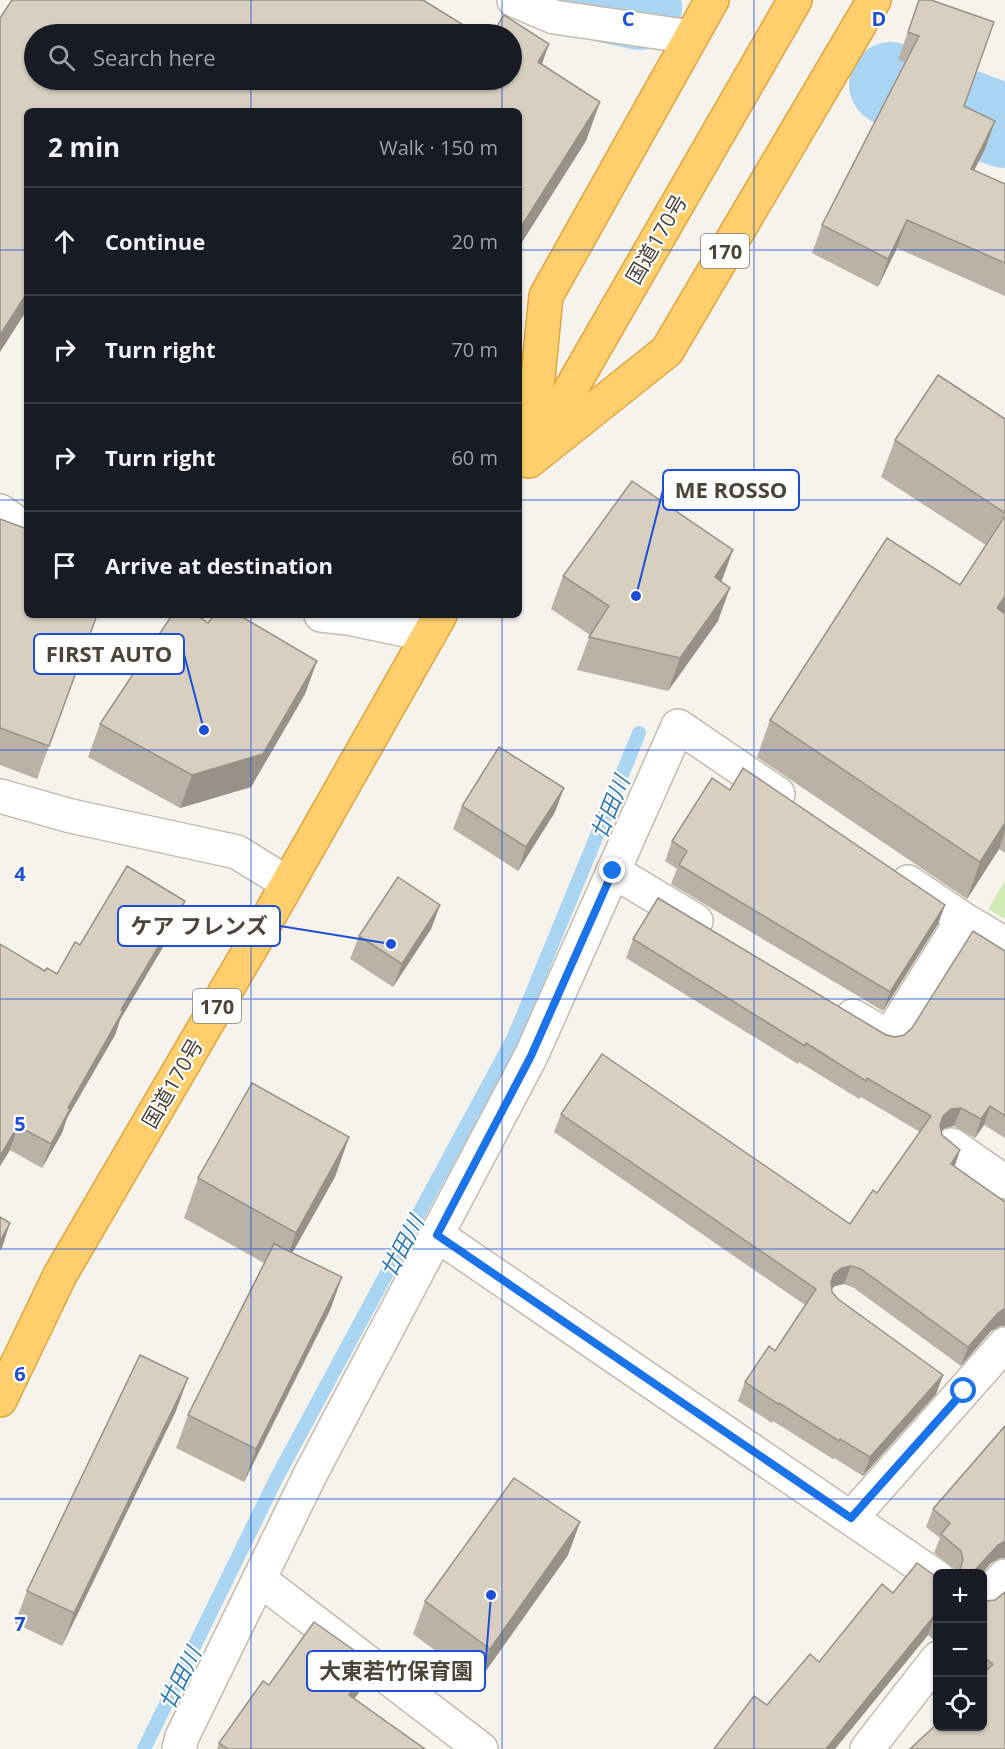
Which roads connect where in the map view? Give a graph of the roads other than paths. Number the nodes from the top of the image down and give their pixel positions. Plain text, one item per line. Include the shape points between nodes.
1 (514, 0) edge
2 (712, 0) edge
3 (795, 0) edge
4 (874, 0) edge
5 (691, 38) junction
6 (524, 469) edge
7 (0, 511) edge
8 (24, 528) edge
9 (348, 618) edge
10 (434, 625) edge
11 (0, 796) edge
12 (806, 813) edge
13 (885, 866) edge
14 (613, 871) junction
15 (287, 883) junction
16 (963, 919) junction
17 (726, 939) edge
18 (1005, 944) edge
19 (828, 1000) edge
20 (952, 1145) edge
21 (1005, 1182) edge
22 (437, 1235) junction
23 (1005, 1344) edge
24 (936, 1370) edge
25 (964, 1391) junction
26 (0, 1400) edge
27 (851, 1518) junction
28 (933, 1575) edge
29 (1005, 1576) edge
30 (259, 1579) junction
31 (987, 1596) edge
32 (933, 1664) edge
33 (178, 1749) edge
34 (481, 1749) edge
35 (867, 1749) edge

1 - 5 street via 555,17
2 - 5 highway
3 - 6 highway, 国道170号
4 - 6 highway, 170 via 667,351
5 - 6 highway via 546,296
7 - 8 street
9 - 10 street
10 - 15 highway, 国道170号 / 170
11 - 15 street via 237,852
12 - 14 street via 678,726
13 - 16 street
14 - 17 street
14 - 22 street via 531,1056
15 - 26 highway, 国道170号 / 170 via 60,1275
16 - 18 street
16 - 19 street via 889,1037
20 - 21 street
22 - 27 street
22 - 30 street via 315,1464
23 - 25 street
24 - 25 street
25 - 27 street
27 - 28 street
29 - 31 street
30 - 33 street
30 - 34 street
32 - 35 street

